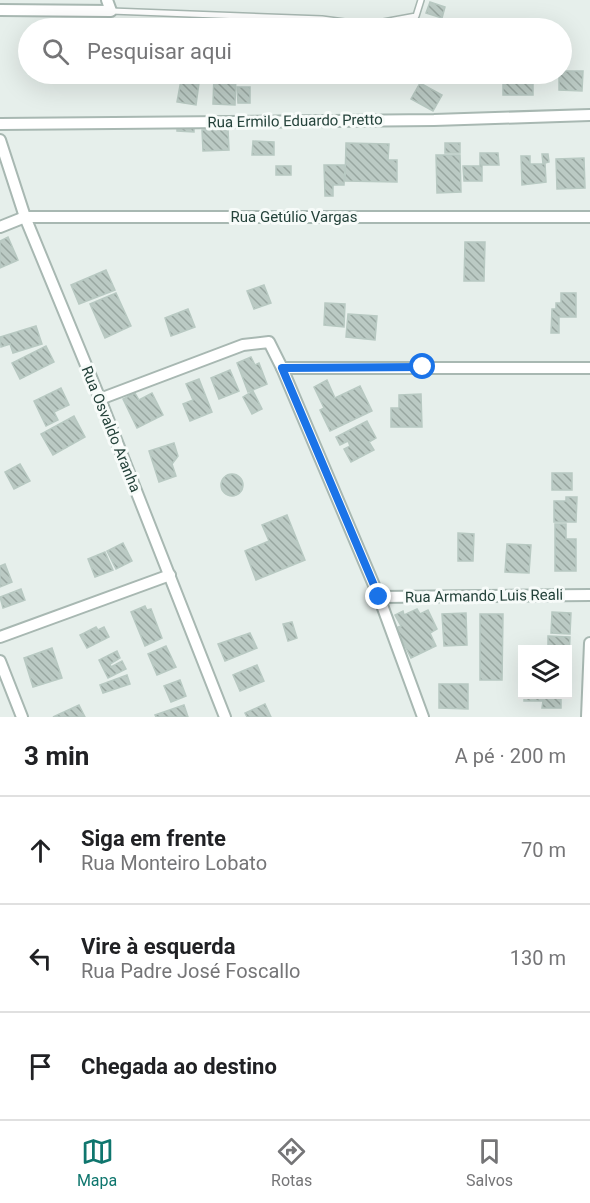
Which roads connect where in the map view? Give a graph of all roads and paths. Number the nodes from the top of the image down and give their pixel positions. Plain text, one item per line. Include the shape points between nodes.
1 (107, 0) edge
2 (421, 0) edge
3 (0, 10) edge
4 (111, 11) junction
5 (296, 18) edge
6 (405, 18) edge
7 (590, 115) edge
8 (0, 124) edge
9 (0, 140) edge
10 (25, 217) junction
11 (590, 217) edge
12 (0, 227) edge
13 (282, 368) junction
14 (590, 368) edge
15 (100, 399) junction
16 (170, 575) junction
17 (590, 595) edge
18 (379, 597) junction
19 (0, 637) edge
20 (590, 643) edge
21 (0, 660) edge
22 (22, 717) edge
23 (225, 717) edge
24 (423, 717) edge
25 (587, 717) edge

1 - 4 street
2 - 6 lane via 416,16
3 - 4 street
4 - 5 lane
7 - 8 street, Rua Ermilo Eduardo Pretto
9 - 10 street, Rua Osvaldo Aranha
10 - 11 street, Rua Getúlio Vargas
10 - 12 street, Rua Getúlio Vargas
10 - 15 street, Rua Osvaldo Aranha
13 - 14 street
13 - 15 street via 269,342 243,345
13 - 18 street
15 - 16 street, Rua Osvaldo Aranha
16 - 19 street
16 - 23 street, Rua Osvaldo Aranha
17 - 18 street, Rua Armando Luis Reali
18 - 24 street
20 - 25 street
21 - 22 street

